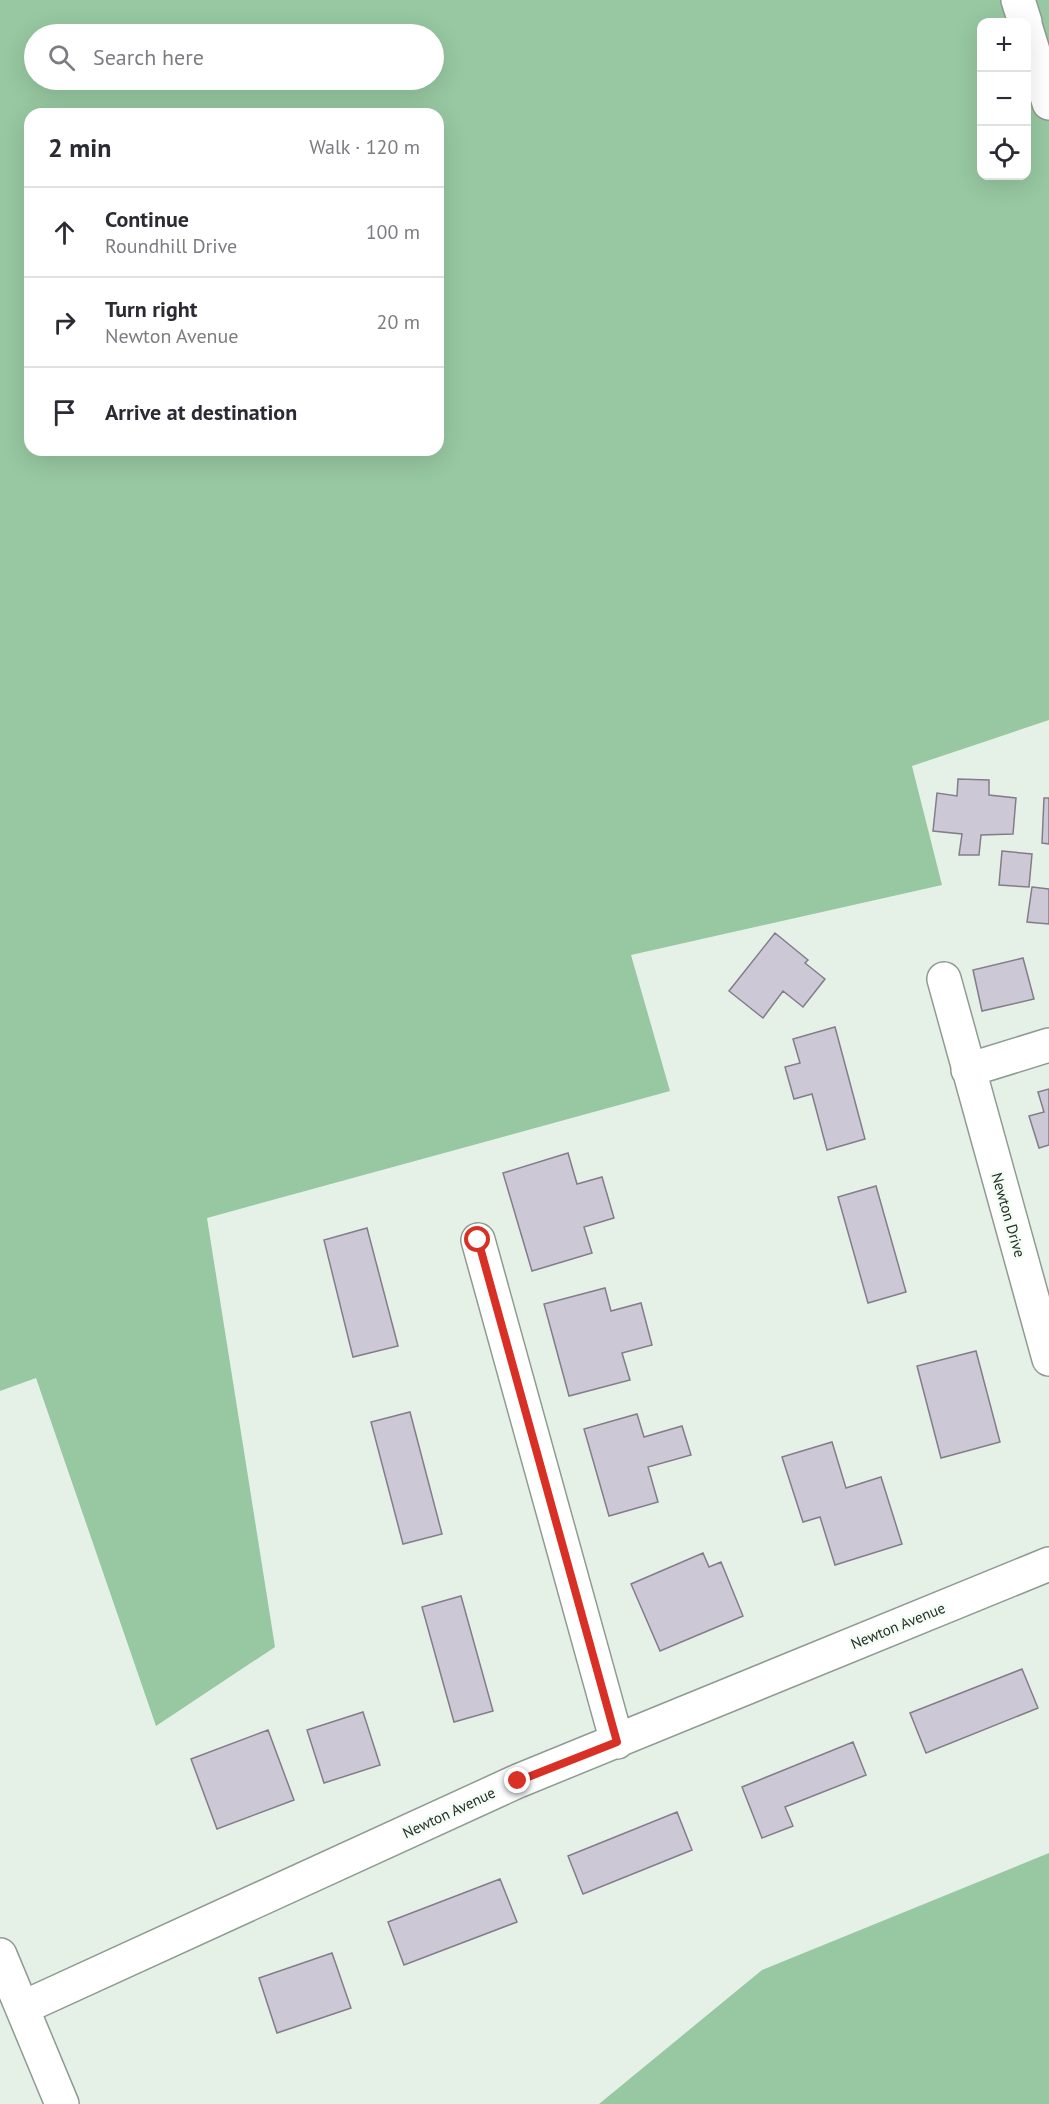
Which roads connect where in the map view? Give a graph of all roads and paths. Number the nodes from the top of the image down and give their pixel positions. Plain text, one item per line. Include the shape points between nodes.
1 (1018, 0) edge
2 (1024, 18) edge
3 (1031, 44) edge
4 (1031, 92) edge
5 (1049, 103) edge
6 (1049, 112) edge
7 (944, 979) dead end
8 (1049, 1045) edge
9 (968, 1070) junction
10 (478, 1240) dead end
11 (1049, 1359) edge
12 (1049, 1564) edge
13 (617, 1742) junction
14 (0, 1955) edge
15 (22, 2008) junction
16 (62, 2104) edge

1 - 2 street
3 - 5 street
4 - 6 street
7 - 9 street, Newton Drive
8 - 9 street
9 - 11 street, Newton Drive
10 - 13 street
12 - 13 street, Newton Avenue
13 - 15 street, Newton Avenue via 508,1786
14 - 15 street
15 - 16 street

